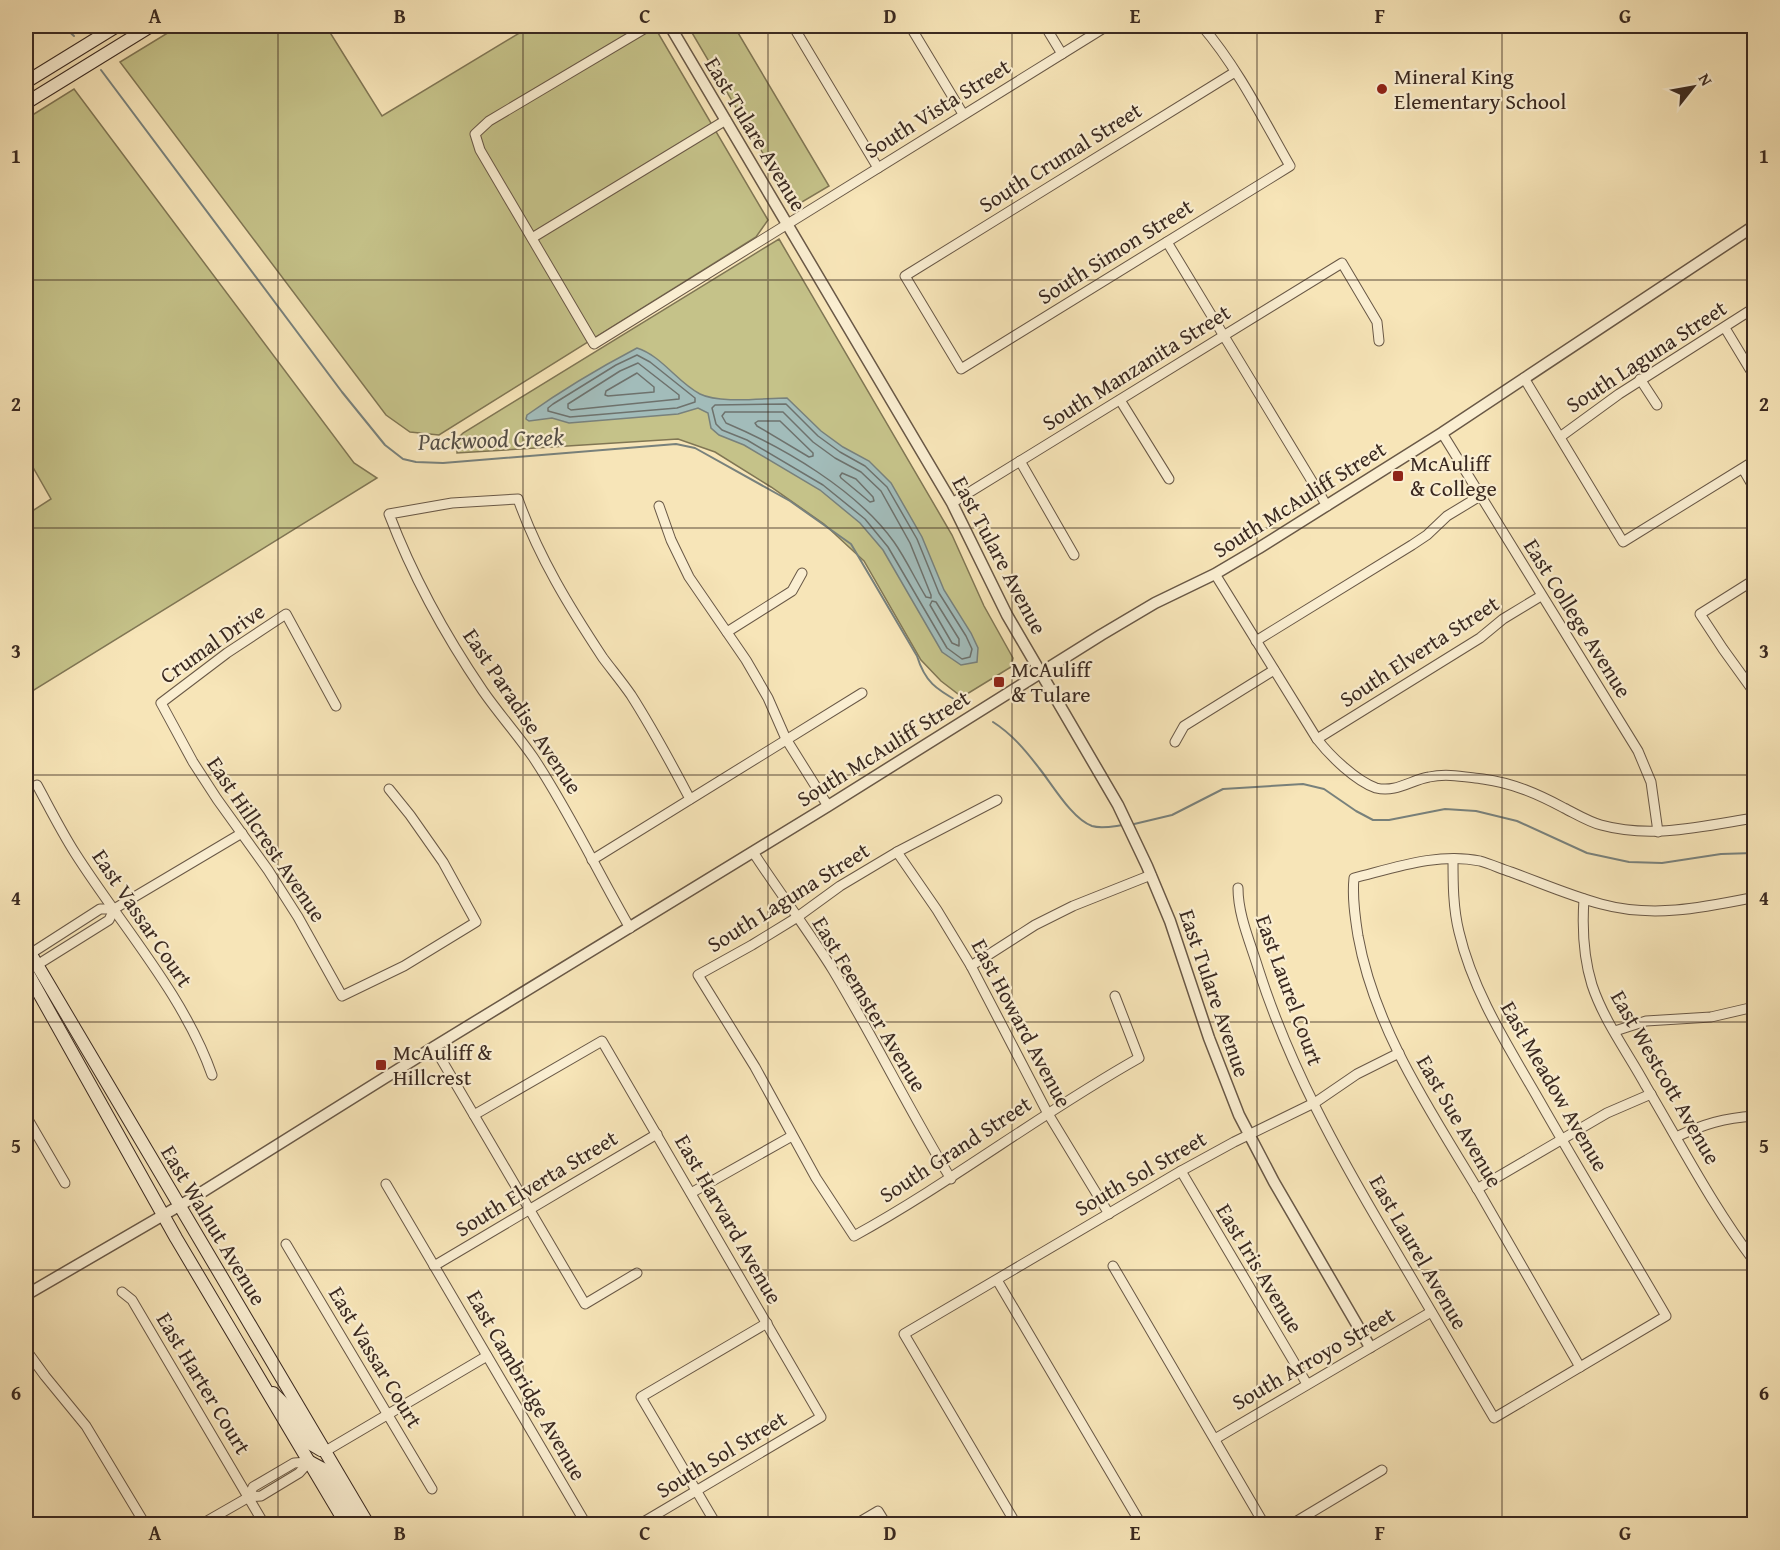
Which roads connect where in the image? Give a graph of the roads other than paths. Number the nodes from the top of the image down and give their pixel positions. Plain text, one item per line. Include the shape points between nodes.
1 (117, 26) edge
2 (151, 26) edge
3 (649, 26) edge
4 (670, 26) edge
5 (793, 26) edge
6 (910, 26) edge
7 (1045, 26) edge
8 (1107, 26) edge
9 (1202, 26) edge
10 (1062, 54) junction
11 (1235, 72) junction
12 (26, 82) edge
13 (26, 103) edge
14 (963, 114) junction
15 (726, 120) junction
16 (878, 168) junction
17 (787, 224) junction
18 (1755, 226) edge
19 (532, 238) junction
20 (1167, 242) junction
21 (1755, 308) edge
22 (1725, 328) junction
23 (1224, 336) junction
24 (1379, 341) dead end
25 (961, 369) joint
26 (1755, 376) edge
27 (1524, 378) junction
28 (1641, 380) junction
29 (1120, 400) junction
30 (1657, 405) dead end
31 (1442, 433) junction
32 (1560, 437) junction
33 (1020, 461) junction
34 (1755, 461) edge
35 (1743, 469) junction
36 (1169, 479) dead end
37 (1755, 488) edge
38 (1480, 496) junction
39 (952, 503) junction
40 (1327, 506) junction
41 (659, 507) dead end
42 (1074, 555) dead end
43 (802, 573) dead end
44 (1215, 574) junction
45 (1755, 580) edge
46 (1541, 596) junction
47 (727, 632) junction
48 (1256, 641) junction
49 (1274, 670) junction
50 (1041, 672) junction
51 (1755, 692) edge
52 (862, 693) dead end
53 (161, 703) joint
54 (336, 706) dead end
55 (786, 739) junction
56 (1317, 739) junction
57 (1175, 742) dead end
58 (37, 785) dead end
59 (388, 789) dead end
60 (690, 799) junction
61 (997, 800) dead end
62 (828, 806) junction
63 (1755, 818) edge
64 (242, 832) junction
65 (1658, 832) junction
66 (753, 852) junction
67 (897, 852) junction
68 (1453, 859) junction
69 (592, 860) junction
70 (1151, 875) junction
71 (1238, 888) dead end
72 (1584, 899) junction
73 (1753, 901) edge
74 (114, 909) junction
75 (796, 918) junction
76 (630, 928) junction
77 (28, 960) edge
78 (971, 966) junction
79 (1115, 996) dead end
80 (1755, 1007) edge
81 (1615, 1031) junction
82 (434, 1047) junction
83 (1399, 1053) junction
84 (212, 1075) dead end
85 (1651, 1094) junction
86 (1312, 1104) junction
87 (1047, 1112) junction
88 (474, 1115) junction
89 (1755, 1116) edge
90 (27, 1121) edge
91 (657, 1134) junction
92 (1249, 1134) junction
93 (792, 1136) junction
94 (1676, 1137) junction
95 (1561, 1139) junction
96 (1181, 1171) junction
97 (951, 1179) junction
98 (65, 1183) dead end
99 (386, 1184) dead end
100 (1477, 1189) junction
101 (691, 1193) junction
102 (178, 1206) junction
103 (529, 1210) junction
104 (1109, 1214) junction
105 (164, 1215) junction
106 (286, 1244) dead end
107 (1755, 1261) edge
108 (434, 1266) junction
109 (1113, 1266) dead end
110 (637, 1273) dead end
111 (997, 1280) junction
112 (122, 1293) dead end
113 (26, 1295) edge
114 (1431, 1312) junction
115 (767, 1323) junction
116 (1370, 1347) junction
117 (26, 1350) edge
118 (487, 1356) junction
119 (1580, 1367) junction
120 (262, 1383) junction
121 (1306, 1384) junction
122 (388, 1414) junction
123 (821, 1418) joint
124 (1215, 1439) junction
125 (324, 1452) junction
126 (309, 1462) junction
127 (1382, 1470) dead end
128 (432, 1489) dead end
129 (696, 1491) junction
130 (249, 1497) junction
131 (367, 1523) edge
132 (145, 1524) edge
133 (202, 1524) edge
134 (264, 1524) edge
135 (346, 1524) edge
136 (586, 1524) edge
137 (640, 1524) edge
138 (716, 1524) edge
139 (856, 1524) edge
140 (886, 1524) edge
141 (1016, 1524) edge
142 (1141, 1524) edge
143 (1264, 1524) edge
144 (1292, 1524) edge

1 - 12 main road
2 - 13 main road
3 - 19 street via 489,121 475,134 480,150
4 - 15 street, East Tulare Avenue
5 - 16 street
6 - 14 street
7 - 10 street
8 - 10 street, South Vista Street
9 - 11 street
10 - 14 street, South Vista Street
11 - 20 street, South Simon Street via 1290,166
11 - 25 street, South Crumal Street via 905,276
14 - 16 street, South Vista Street
15 - 17 street, East Tulare Avenue
15 - 19 street
16 - 17 street, South Vista Street
17 - 19 street, South Vista Street via 594,344
17 - 39 street, East Tulare Avenue
18 - 27 street, South McAuliff Street
20 - 23 street
20 - 25 street, South Simon Street
21 - 22 street, South Laguna Street
22 - 26 street
22 - 28 street, South Laguna Street
23 - 24 street, South Manzanita Street via 1342,263 1377,322
23 - 29 street, South Manzanita Street
23 - 40 street
27 - 31 street, South McAuliff Street
27 - 32 street
28 - 30 street
28 - 32 street, South Laguna Street
29 - 33 street, South Manzanita Street
29 - 36 street
31 - 38 street, East College Avenue
31 - 40 street, South McAuliff Street
32 - 35 street via 1623,542
33 - 39 street, South Manzanita Street
33 - 42 street
34 - 35 street
35 - 37 street
38 - 46 street, East College Avenue
38 - 48 street via 1447,516 1412,545
39 - 50 street, East Tulare Avenue via 996,595
40 - 44 street, South McAuliff Street
41 - 47 street via 689,577
43 - 47 street via 792,591
44 - 48 street
44 - 50 street, South McAuliff Street via 1128,618
45 - 51 street via 1700,614
46 - 56 street, South Elverta Street
46 - 65 street, East College Avenue via 1638,751 1651,782
47 - 55 street via 768,698
48 - 49 street
49 - 56 street
49 - 57 street via 1184,726
50 - 62 street, South McAuliff Street
50 - 70 street, East Tulare Avenue via 1124,817
52 - 55 street
53 - 54 street, Crumal Drive via 286,614
53 - 64 street, East Hillcrest Avenue via 193,762
55 - 60 street
55 - 62 street
56 - 65 street via 1339,762 1368,785 1378,788 1389,789 1446,775 1490,780 1538,795 1599,825
58 - 74 street, East Vassar Court via 75,853
59 - 64 street, East Hillcrest Avenue via 443,862 476,922 404,966 342,996 298,917
60 - 69 street
60 - 69 street, East Paradise Avenue via 661,743 560,589 518,499 452,503 389,514 432,610 485,693 532,756
61 - 67 street, South Laguna Street
62 - 66 street, South McAuliff Street
63 - 65 street
64 - 74 street
66 - 75 street, East Feemster Avenue
66 - 76 street, South McAuliff Street
67 - 75 street, South Laguna Street
67 - 78 street, East Howard Avenue
68 - 72 street via 1480,861
68 - 83 street, East Sue Avenue via 1426,861 1354,878 1355,920 1362,958
68 - 95 street, East Meadow Avenue via 1459,931 1472,974
69 - 76 street, East Paradise Avenue
70 - 78 street via 1064,910
70 - 92 street, East Tulare Avenue via 1216,1059
71 - 86 street, East Laurel Court via 1238,905 1265,990
72 - 73 street via 1661,912
72 - 81 street, East Westcott Avenue via 1584,954 1598,1001
74 - 77 street via 100,909
74 - 77 street via 109,920
74 - 84 street, East Vassar Court via 177,1005
75 - 93 street, South Laguna Street via 698,975
75 - 97 street, East Feemster Avenue via 847,995
76 - 82 street, South McAuliff Street
77 - 102 main road, East Walnut Avenue
77 - 105 main road, East Walnut Avenue
78 - 87 street, East Howard Avenue
79 - 87 street, South Grand Street via 1139,1058
80 - 81 street via 1711,1017 1647,1021
81 - 85 street, East Westcott Avenue
82 - 88 street
82 - 102 street, South McAuliff Street
83 - 86 street, South Sol Street via 1357,1074
83 - 100 street, East Sue Avenue via 1424,1104
85 - 94 street, East Westcott Avenue
85 - 95 street
86 - 92 street, South Sol Street
86 - 114 street, East Laurel Avenue
87 - 97 street, South Grand Street
87 - 104 street, East Howard Avenue
88 - 91 street, East Harvard Avenue via 602,1041
88 - 103 street
89 - 94 street via 1707,1123
90 - 98 street
91 - 101 street, East Harvard Avenue
91 - 103 street, South Elverta Street
92 - 96 street, South Sol Street
92 - 116 street, East Tulare Avenue
93 - 97 street, South Grand Street via 854,1236
93 - 101 street
94 - 107 street, East Westcott Avenue via 1738,1240
95 - 100 street
95 - 119 street, East Meadow Avenue via 1666,1316
96 - 104 street, South Sol Street
96 - 121 street, East Iris Avenue
99 - 108 street, East Cambridge Avenue
100 - 119 street, East Sue Avenue
101 - 115 street, East Harvard Avenue
102 - 105 street, South McAuliff Street
102 - 125 main road, East Walnut Avenue
103 - 108 street, South Elverta Street
103 - 110 street via 585,1304
104 - 111 street, South Sol Street
105 - 113 street, South McAuliff Street
105 - 120 main road, East Walnut Avenue
106 - 122 street, East Vassar Court
108 - 118 street, East Cambridge Avenue
109 - 124 street
111 - 141 street, South Sol Street via 904,1334
111 - 142 street
112 - 130 street, East Harter Court via 132,1300
114 - 116 street, South Arroyo Street
114 - 119 street, East Laurel Avenue via 1494,1418
115 - 123 street, East Harvard Avenue
115 - 129 street via 641,1397
116 - 121 street, South Arroyo Street
117 - 132 street via 86,1426
118 - 122 street
118 - 136 street, East Cambridge Avenue
120 - 125 main road via 286,1406 306,1441
120 - 126 main road, East Walnut Avenue
121 - 124 street, South Arroyo Street
122 - 125 street
122 - 128 street, East Vassar Court
123 - 129 street, South Sol Street
124 - 143 street
125 - 131 main road, East Walnut Avenue
126 - 130 street via 294,1462 254,1487
126 - 131 main road via 323,1469 348,1510
126 - 135 main road, East Walnut Avenue
127 - 144 street
129 - 137 street, South Sol Street
129 - 138 street
130 - 133 street
130 - 134 street, East Harter Court
139 - 140 street via 878,1511

